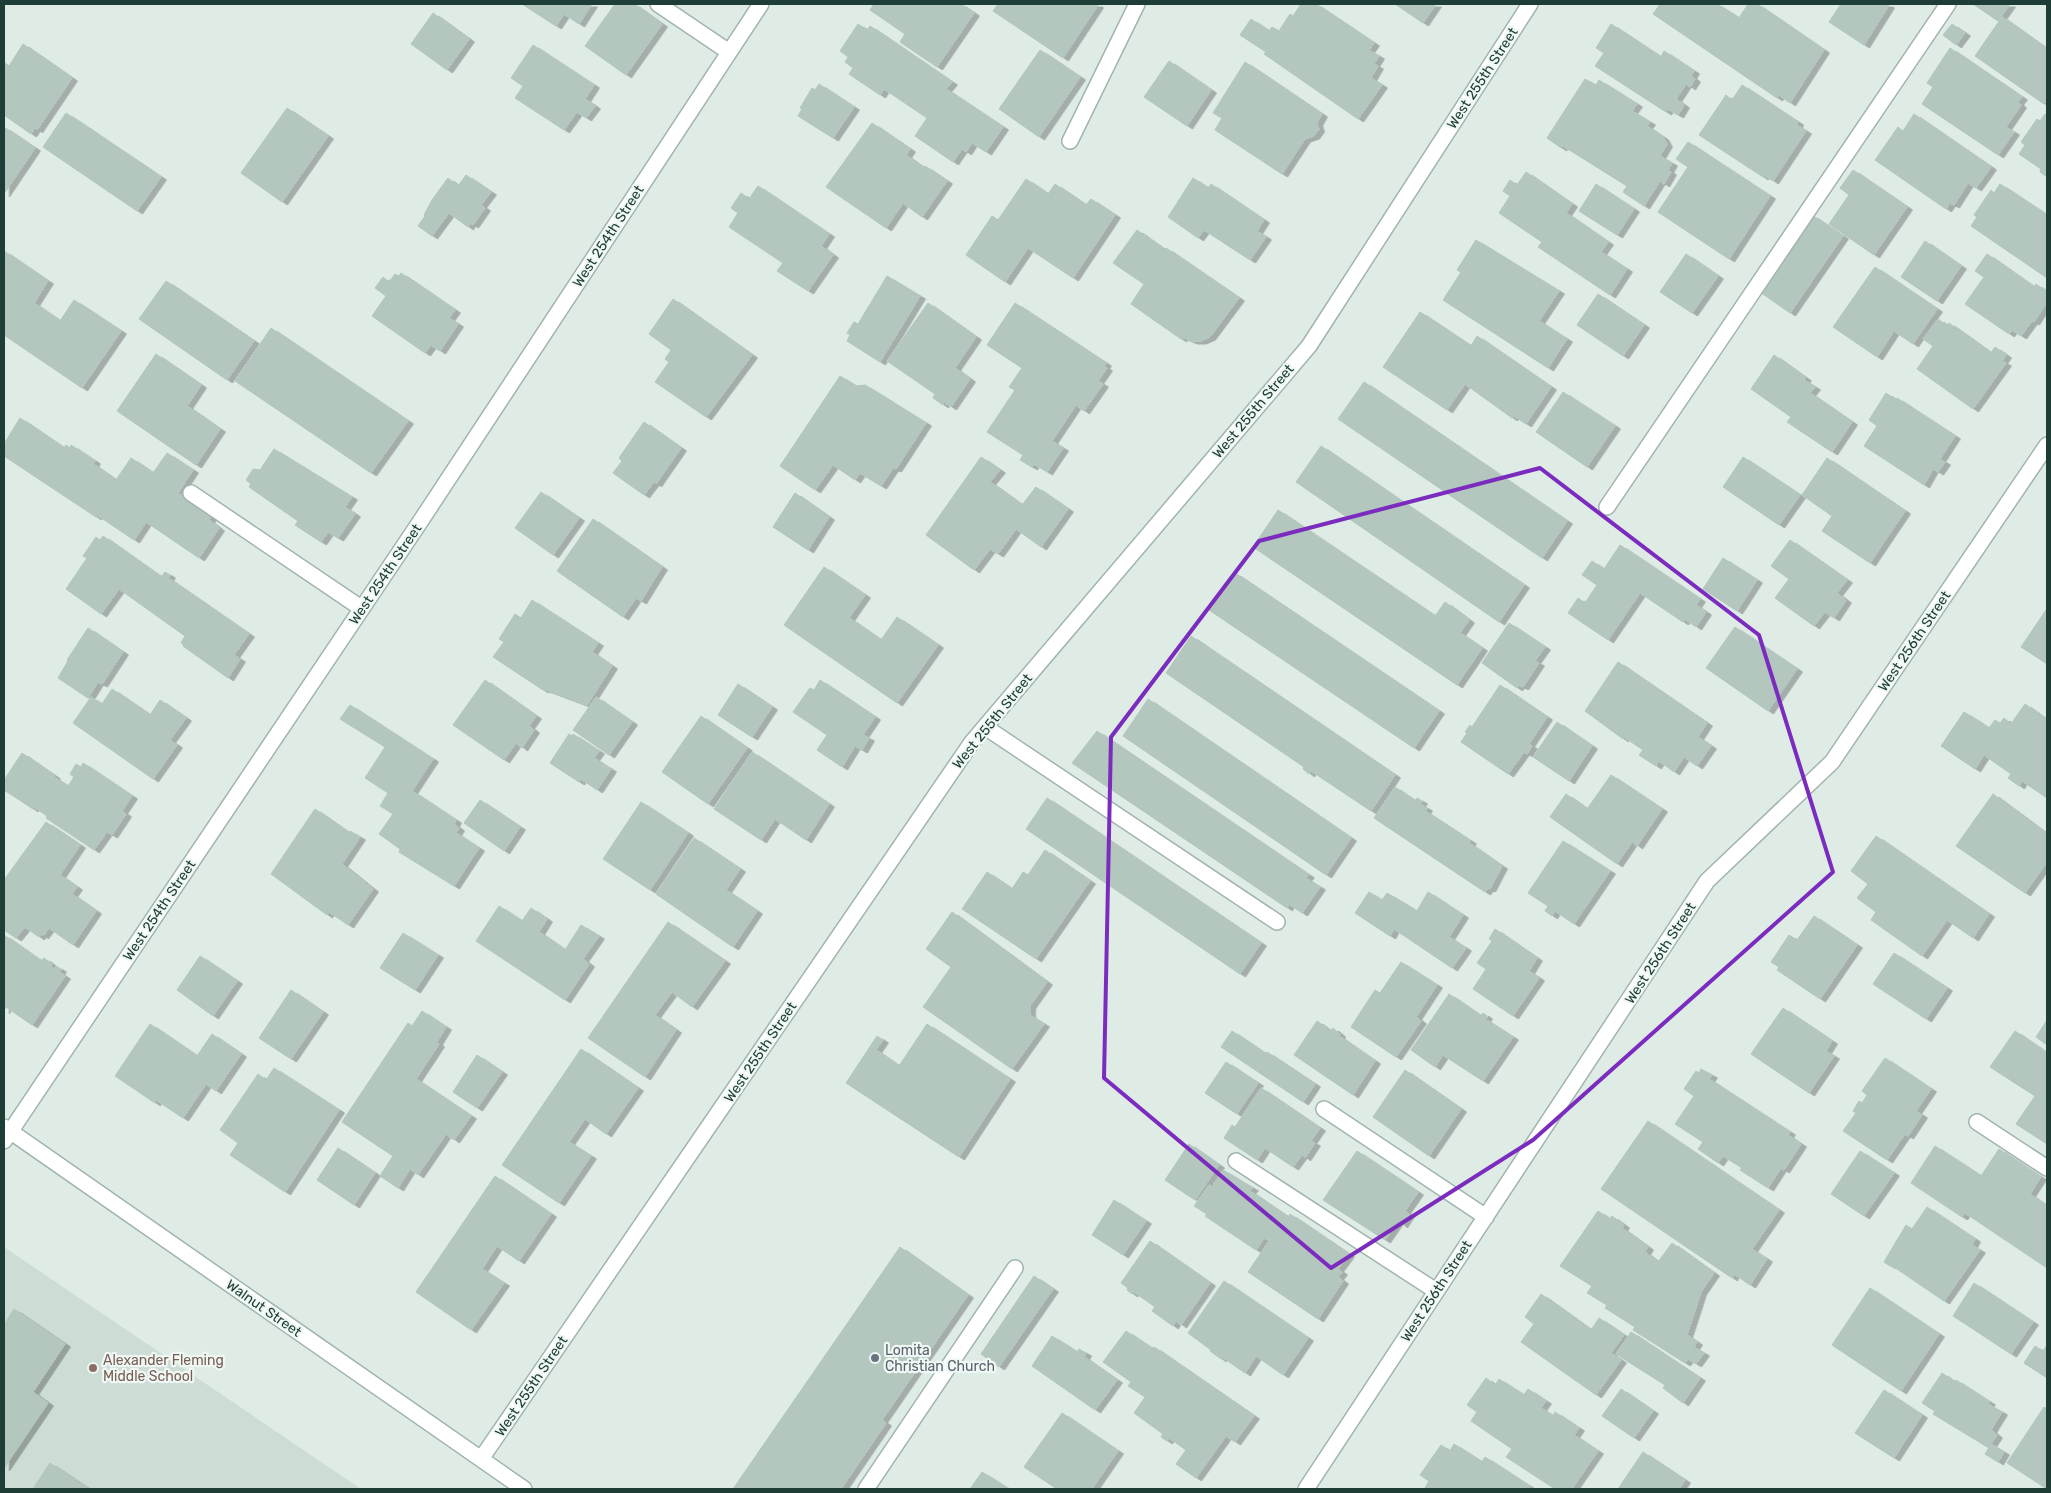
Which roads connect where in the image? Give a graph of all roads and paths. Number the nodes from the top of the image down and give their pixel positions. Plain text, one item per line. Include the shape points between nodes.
1 (658, 4) edge
2 (761, 4) edge
3 (1137, 4) edge
4 (1530, 4) edge
5 (1948, 4) edge
6 (729, 52) junction
7 (1070, 141) dead end
8 (2047, 445) edge
9 (191, 493) dead end
10 (1607, 506) dead end
11 (361, 608) junction
12 (985, 726) junction
13 (1277, 922) dead end
14 (1324, 1109) dead end
15 (1977, 1122) dead end
16 (6, 1133) edge
17 (1236, 1161) dead end
18 (2047, 1168) edge
19 (1486, 1217) junction
20 (1015, 1268) dead end
21 (1436, 1291) junction
22 (481, 1459) junction
23 (524, 1489) edge
24 (866, 1489) edge
25 (1306, 1489) edge

1 - 6 street
2 - 6 street, West 254th Street
3 - 7 street
4 - 12 street, West 255th Street via 1309,346
5 - 10 street
6 - 11 street, West 254th Street
8 - 19 street, West 256th Street via 1832,762 1707,881
9 - 11 street
11 - 16 street, West 254th Street
12 - 13 street
12 - 22 street, West 255th Street
14 - 19 street
15 - 18 street
16 - 22 street, Walnut Street
17 - 21 street
19 - 21 street, West 256th Street
20 - 24 street
21 - 25 street, West 256th Street
22 - 23 street, Walnut Street

